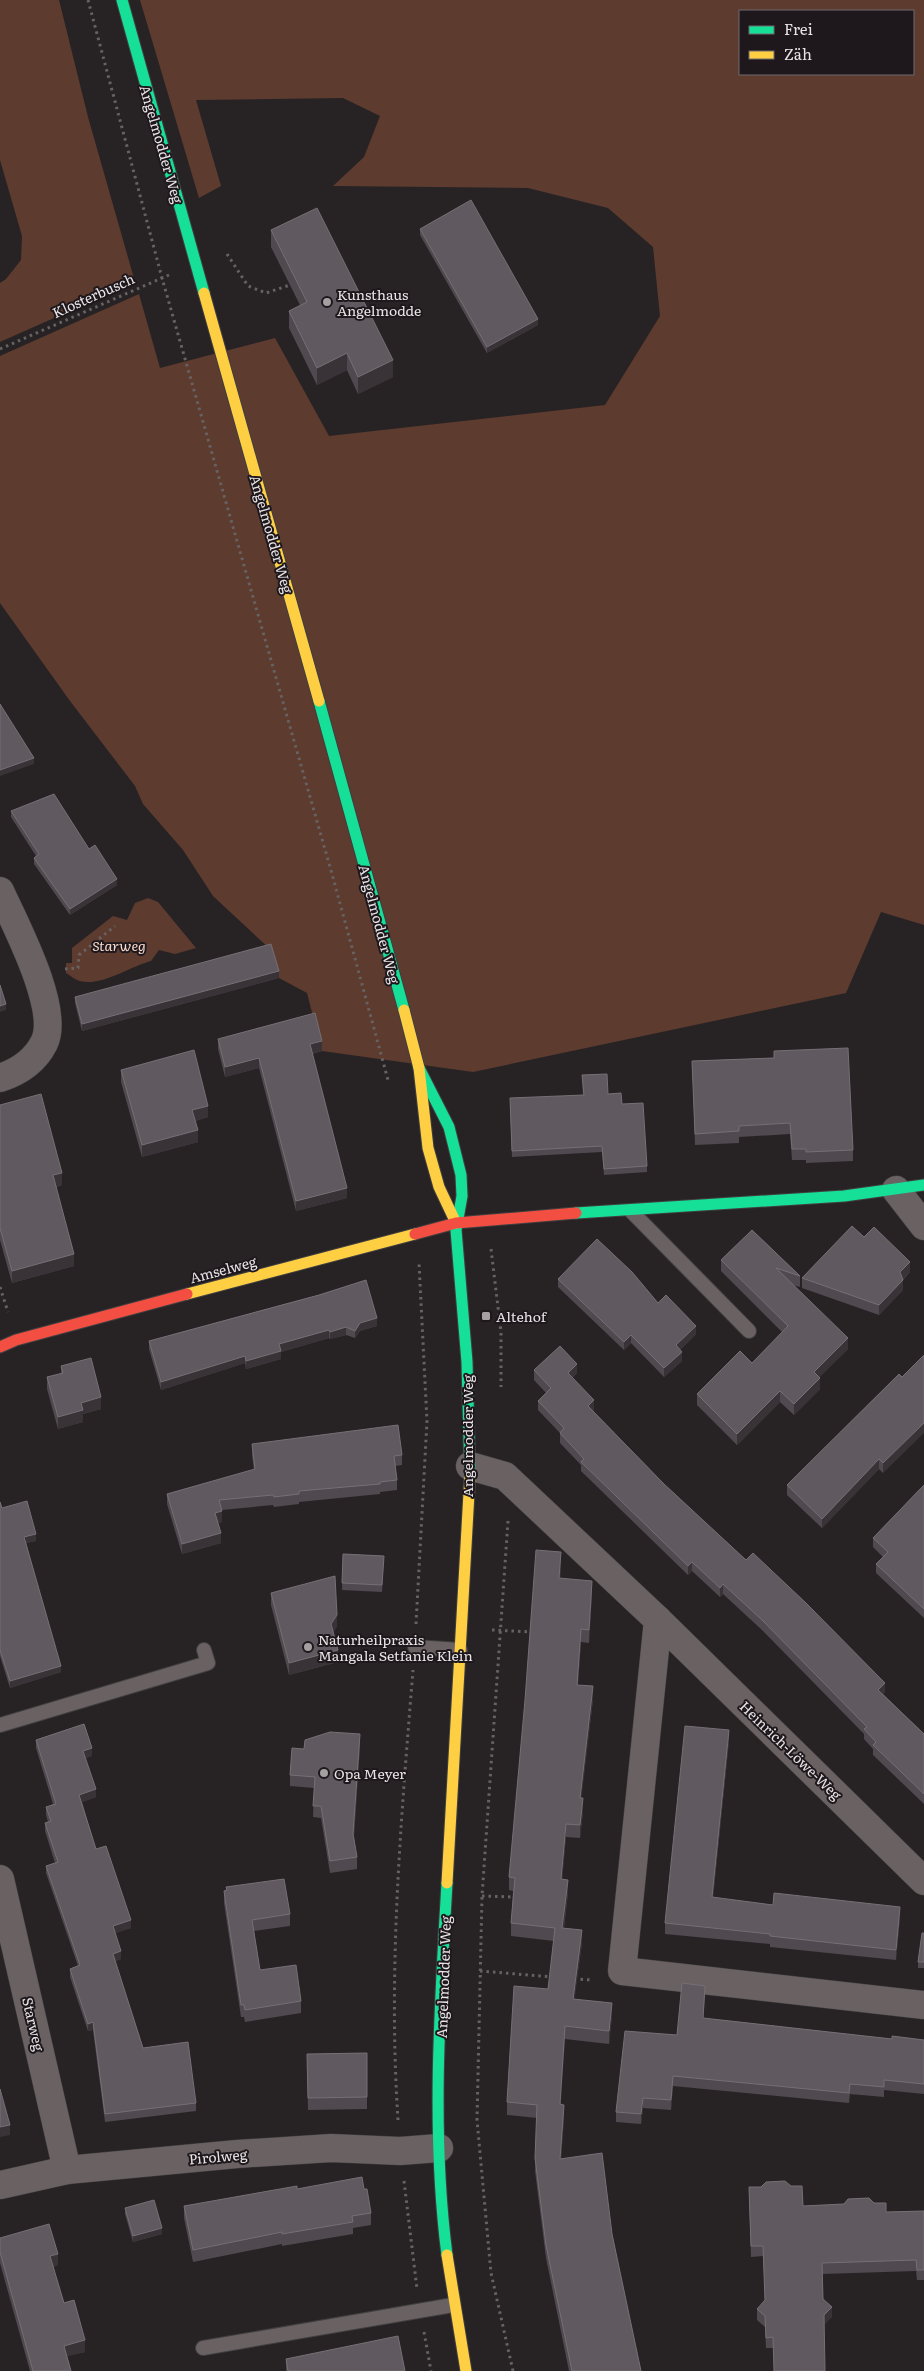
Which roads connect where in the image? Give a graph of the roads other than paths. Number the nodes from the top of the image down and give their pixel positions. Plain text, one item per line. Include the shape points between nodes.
1 (122, 0) edge
2 (0, 891) edge
3 (419, 1068) junction
4 (0, 1078) edge
5 (924, 1185) edge
6 (896, 1190) junction
7 (631, 1211) junction
8 (456, 1223) junction
9 (924, 1226) edge
10 (750, 1331) dead end
11 (0, 1347) edge
12 (470, 1466) junction
13 (658, 1620) junction
14 (415, 1647) road end
15 (204, 1650) dead end
16 (460, 1650) junction
17 (0, 1725) edge
18 (0, 1879) edge
19 (924, 1881) edge
20 (924, 2005) edge
21 (439, 2148) junction
22 (68, 2170) junction
23 (0, 2185) edge
24 (453, 2304) junction
25 (203, 2348) dead end
26 (466, 2371) edge

1 - 3 street, Angelmodder Weg
2 - 4 street via 38,977 47,1014 45,1042 31,1062
3 - 8 street, Angelmodder Weg via 420,1098 439,1190
3 - 8 street, Angelmodder Weg via 436,1093 450,1129 462,1186
5 - 6 street
6 - 7 street
6 - 9 street
7 - 8 street
7 - 10 lane
8 - 11 street, Amselweg via 16,1340
8 - 12 street, Angelmodder Weg via 464,1296
12 - 13 street, Heinrich-Löwe-Weg via 505,1476
12 - 16 street, Angelmodder Weg
13 - 19 street, Heinrich-Löwe-Weg
13 - 20 street via 622,1970
14 - 16 lane
15 - 17 lane via 208,1663
16 - 21 street, Angelmodder Weg via 445,1932
18 - 22 street, Starweg
21 - 22 street, Pirolweg via 400,2151 331,2148
21 - 24 street, Angelmodder Weg via 442,2213
22 - 23 street, Pirolweg
24 - 25 lane
24 - 26 street, Angelmodder Weg

